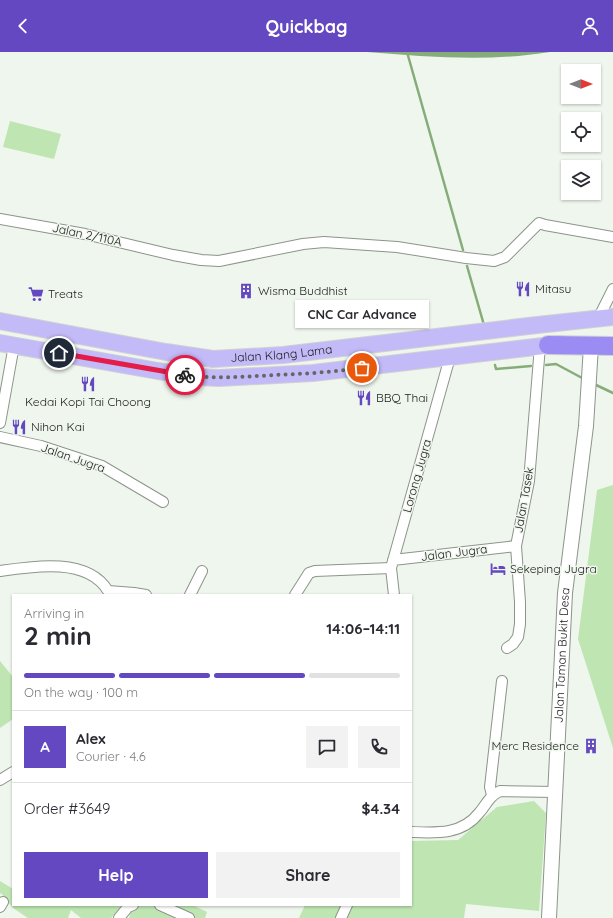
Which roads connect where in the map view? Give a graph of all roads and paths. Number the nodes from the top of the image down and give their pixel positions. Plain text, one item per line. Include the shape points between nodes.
1 (0, 219) edge
2 (613, 237) edge
3 (613, 290) edge
4 (605, 318) edge
5 (0, 321) edge
6 (613, 337) edge
7 (7, 344) edge
8 (544, 346) junction
9 (591, 346) junction
10 (613, 346) edge
11 (450, 357) junction
12 (0, 423) edge
13 (0, 437) edge
14 (163, 502) dead end
15 (516, 546) junction
16 (392, 564) junction
17 (0, 571) edge
18 (202, 571) dead end
19 (107, 593) edge
20 (140, 594) edge
21 (190, 594) edge
22 (296, 594) edge
23 (394, 594) edge
24 (507, 648) dead end
25 (502, 681) dead end
26 (12, 773) edge
27 (0, 780) edge
28 (555, 792) junction
29 (492, 795) junction
30 (412, 832) edge
31 (130, 906) edge
32 (162, 906) edge
33 (347, 906) edge
34 (119, 918) edge
35 (189, 918) edge
36 (341, 918) edge
37 (549, 918) edge

1 - 2 street, Jalan 2/110A via 85,234 173,255 219,261 324,242 397,247 494,261 505,257 540,223
3 - 4 street
4 - 5 main road, Jalan Klang Lama via 283,355 213,359
6 - 8 main road, Jalan Klang Lama
7 - 11 main road, Jalan Klang Lama via 158,371 219,378 313,373
7 - 12 street
8 - 9 highway
8 - 11 main road, Jalan Klang Lama
8 - 15 street, Jalan Tasek via 529,481
9 - 10 highway
9 - 28 street, Jalan Taman Bukit Desa via 586,426 565,594
11 - 16 street, Lorong Jugra
13 - 14 street, Jalan Jugra via 41,446 102,466
15 - 16 street, Jalan Jugra
15 - 24 street, Jalan Tasek via 520,624 518,637
16 - 22 street, Jalan Jugra via 315,571 309,573
16 - 23 street, Lorong Jugra
17 - 19 street via 58,566 74,569 96,577 103,583
18 - 21 street
19 - 20 street
25 - 29 street via 490,787
26 - 27 street
28 - 29 street via 500,792
28 - 37 street, Jalan Taman Bukit Desa
29 - 30 street via 470,823 439,833
31 - 34 street
32 - 35 street
33 - 36 street

